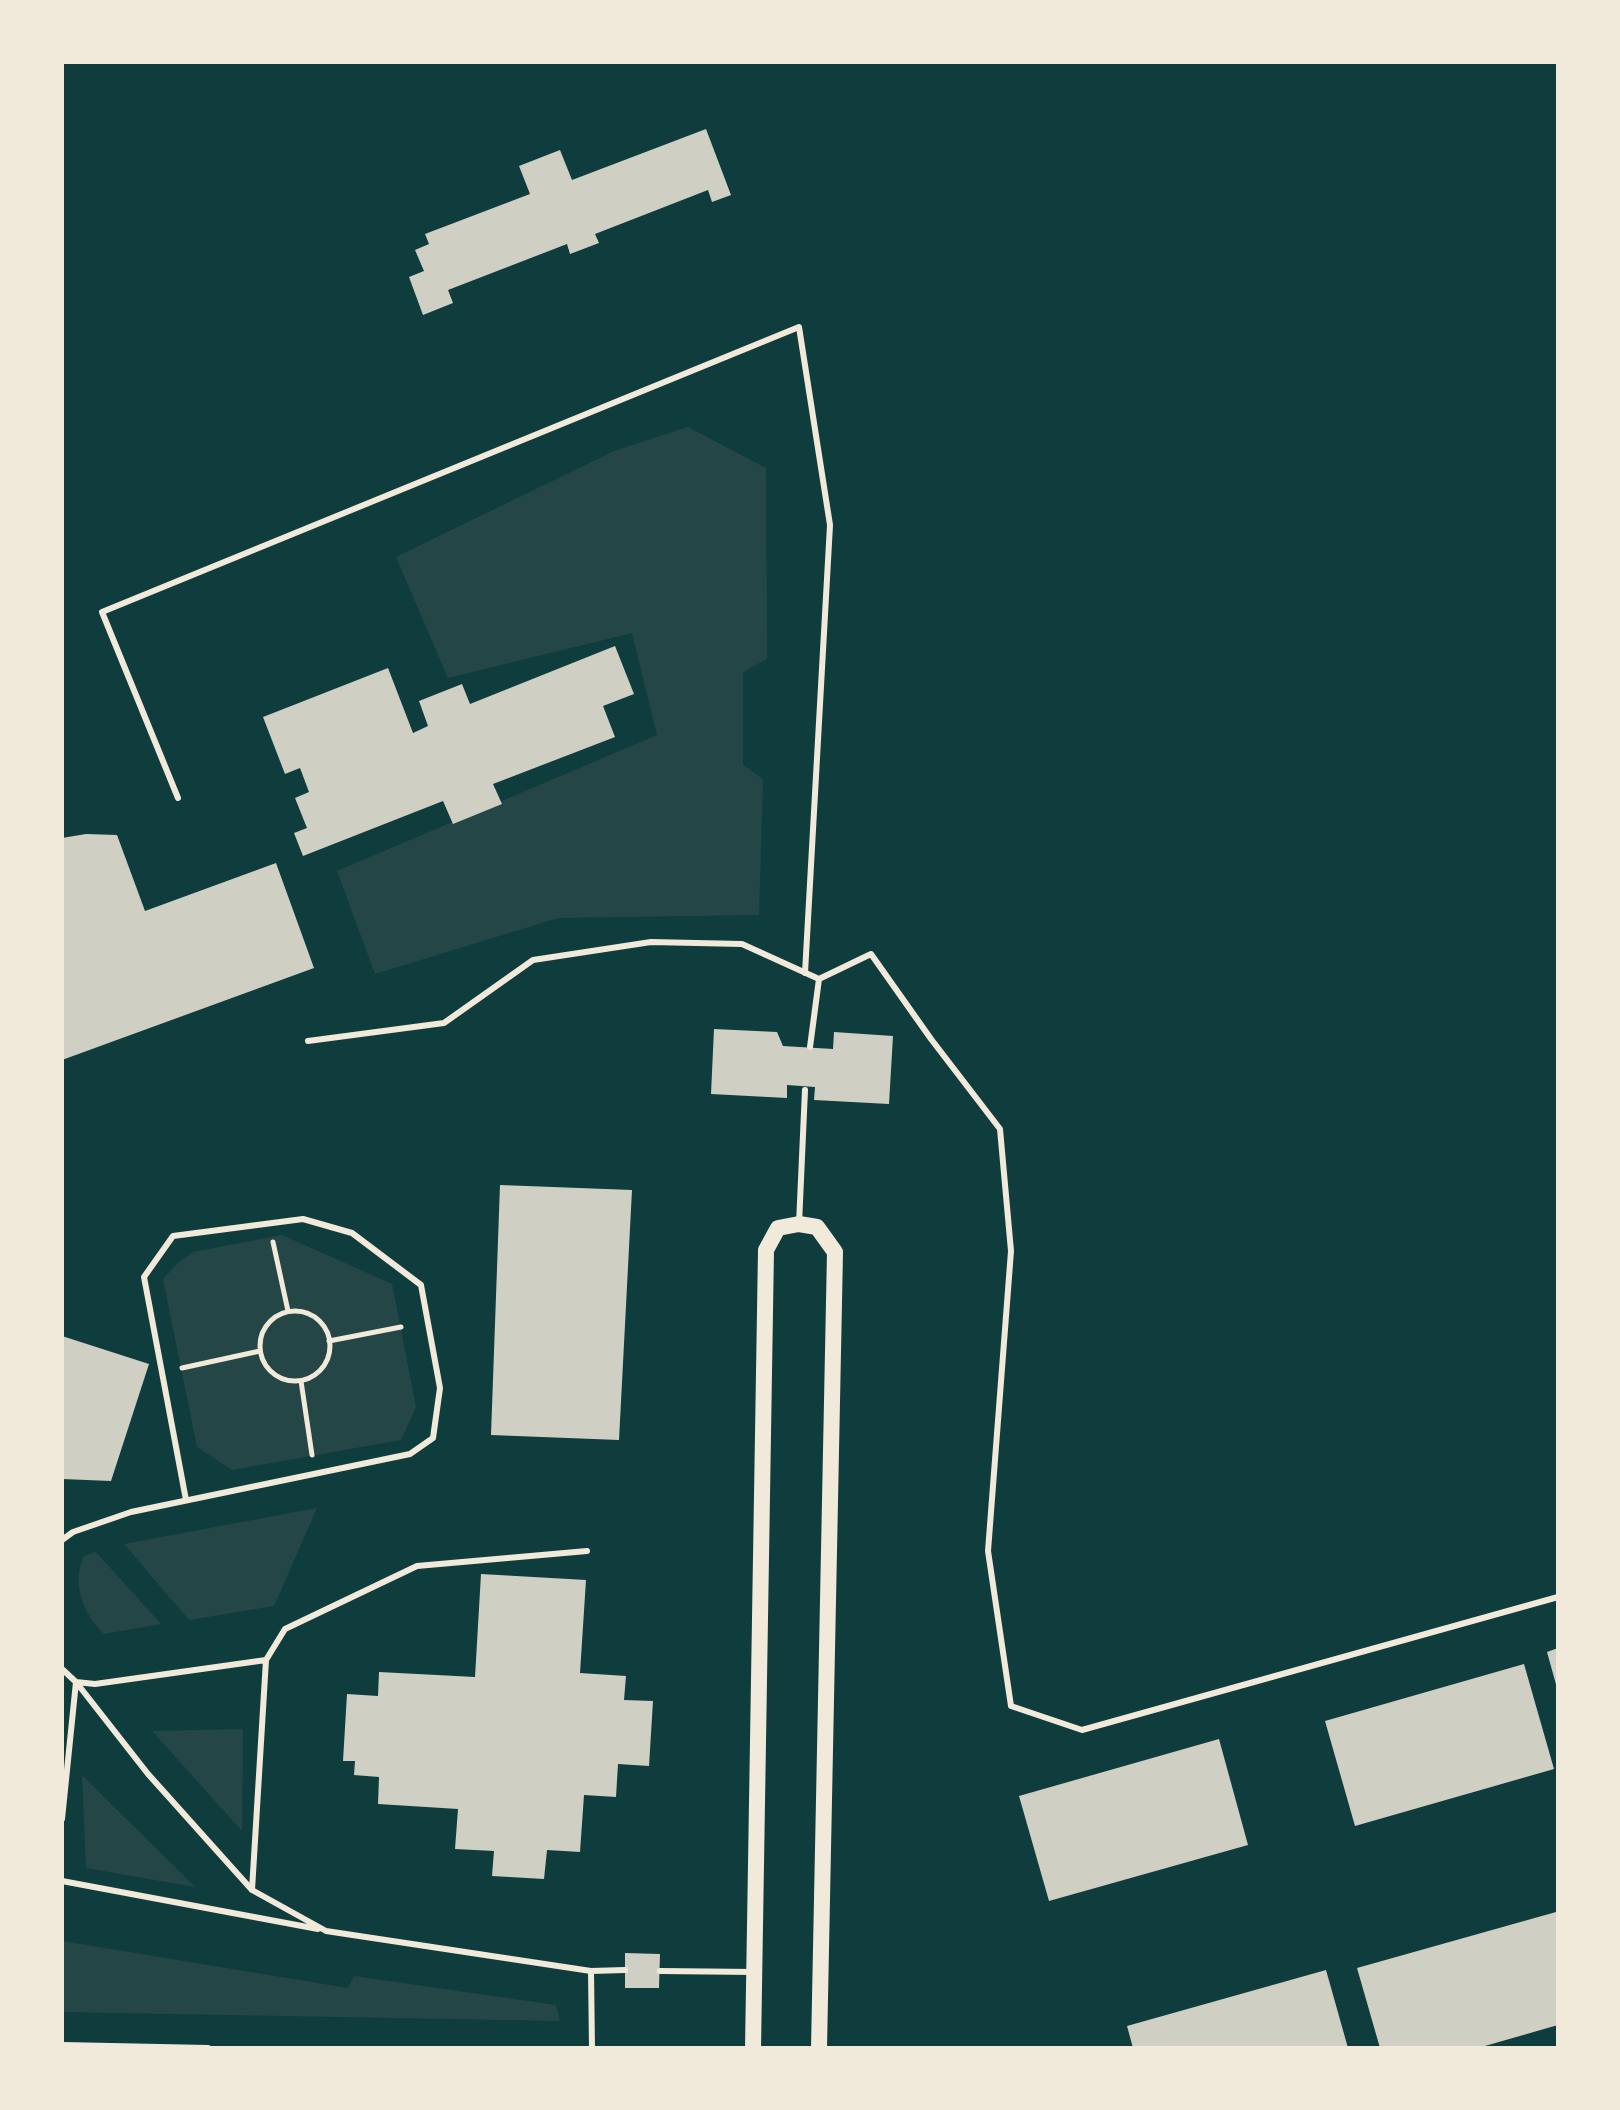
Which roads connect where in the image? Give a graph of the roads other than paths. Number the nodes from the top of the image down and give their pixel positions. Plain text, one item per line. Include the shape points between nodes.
1 (178, 798) dead end
2 (805, 973) junction
3 (819, 979) junction
4 (308, 1041) dead end
5 (810, 1047) dead end
6 (805, 1090) dead end
7 (799, 1224) junction
8 (186, 1500) junction
9 (62, 1540) edge
10 (587, 1551) dead end
11 (1558, 1597) edge
12 (266, 1660) junction
13 (62, 1669) edge
14 (76, 1682) junction
15 (62, 1707) edge
16 (74, 1707) junction
17 (62, 1819) edge
18 (62, 1881) edge
19 (252, 1890) junction
20 (326, 1931) junction
21 (625, 1970) dead end
22 (591, 1971) junction
23 (660, 1971) dead end
24 (754, 1972) junction
25 (62, 2045) edge
26 (208, 2048) edge
27 (592, 2048) edge
28 (753, 2048) edge
29 (819, 2048) edge

1 - 2 lane via 102,612 799,327 830,525
2 - 3 lane
2 - 4 lane via 742,944 651,942 533,960 444,1023
3 - 5 lane
3 - 11 lane via 871,954 1000,1129 1011,1251 988,1551 1011,1706 1082,1730
6 - 7 lane
7 - 24 main road via 778,1228 766,1250
7 - 29 main road via 817,1227 835,1252
8 - 8 lane via 410,1454 433,1438 440,1388 421,1285 352,1233 303,1219 173,1236 144,1277
8 - 9 lane via 131,1512
10 - 12 lane via 417,1566 285,1629
12 - 14 lane via 95,1684
12 - 19 lane
13 - 14 lane
14 - 16 lane
14 - 19 lane via 148,1774
15 - 16 lane
16 - 17 lane
18 - 20 lane
19 - 20 lane
20 - 22 lane
21 - 22 lane
22 - 27 lane
23 - 24 lane
24 - 28 main road
25 - 26 lane

